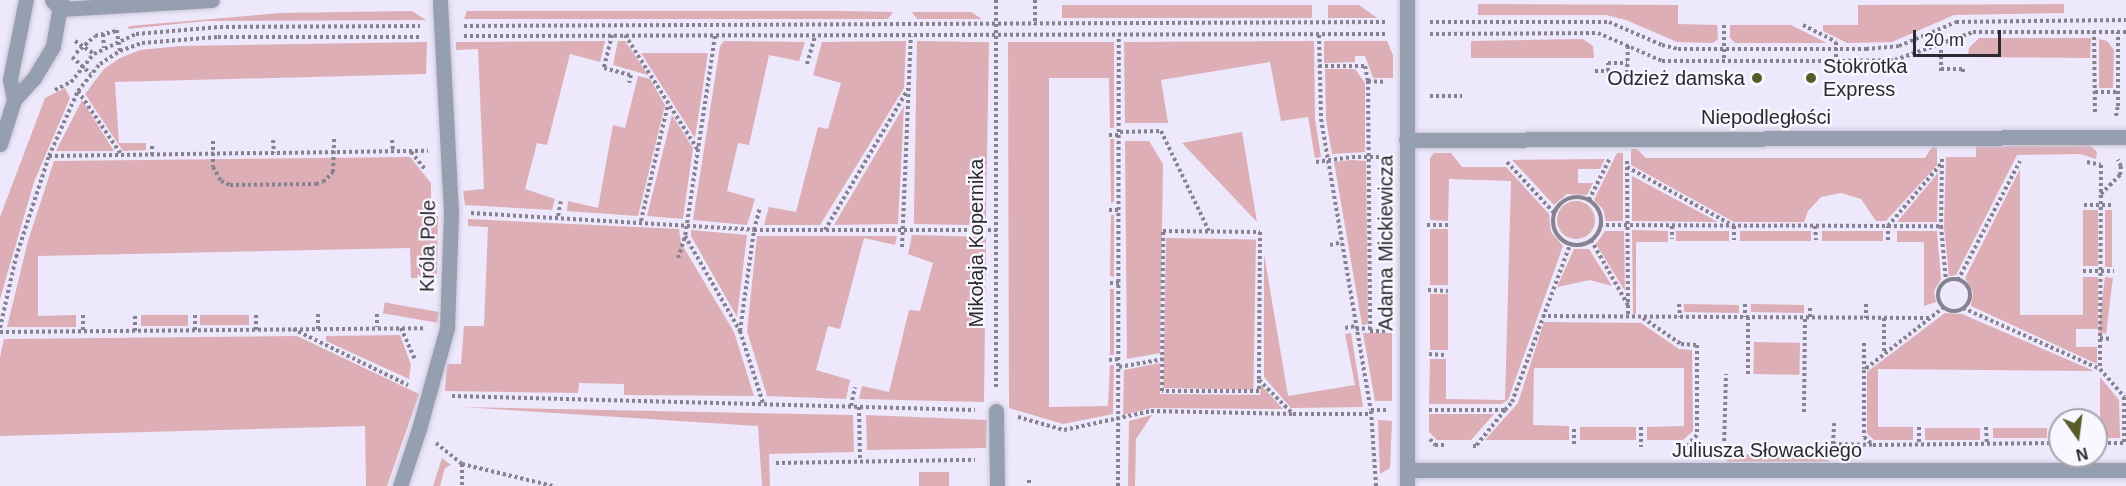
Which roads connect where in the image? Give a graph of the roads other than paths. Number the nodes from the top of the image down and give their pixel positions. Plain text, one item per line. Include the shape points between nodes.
1 (26, 0) edge
2 (212, 0) edge
3 (440, 0) edge
4 (1407, 0) edge
5 (58, 3) edge
6 (14, 100) junction
7 (2126, 137) edge
8 (1406, 140) junction
9 (0, 144) edge
10 (996, 411) road end
11 (1407, 470) junction
12 (2126, 470) edge
13 (1778, 479) edge
14 (400, 486) edge
15 (996, 486) edge
16 (1407, 486) edge

1 - 6 street via 10,79
2 - 5 street
3 - 14 street, Króla Pole via 451,212 447,328
4 - 8 street, Adama Mickiewicza
5 - 6 street via 53,46 34,78
6 - 9 street
7 - 8 street, Niepodległości via 2101,131 1627,144
8 - 11 street, Adama Mickiewicza
10 - 15 street
11 - 13 street, Juliusza Słowackiego
11 - 16 street, Adama Mickiewicza
12 - 13 street, Juliusza Słowackiego

